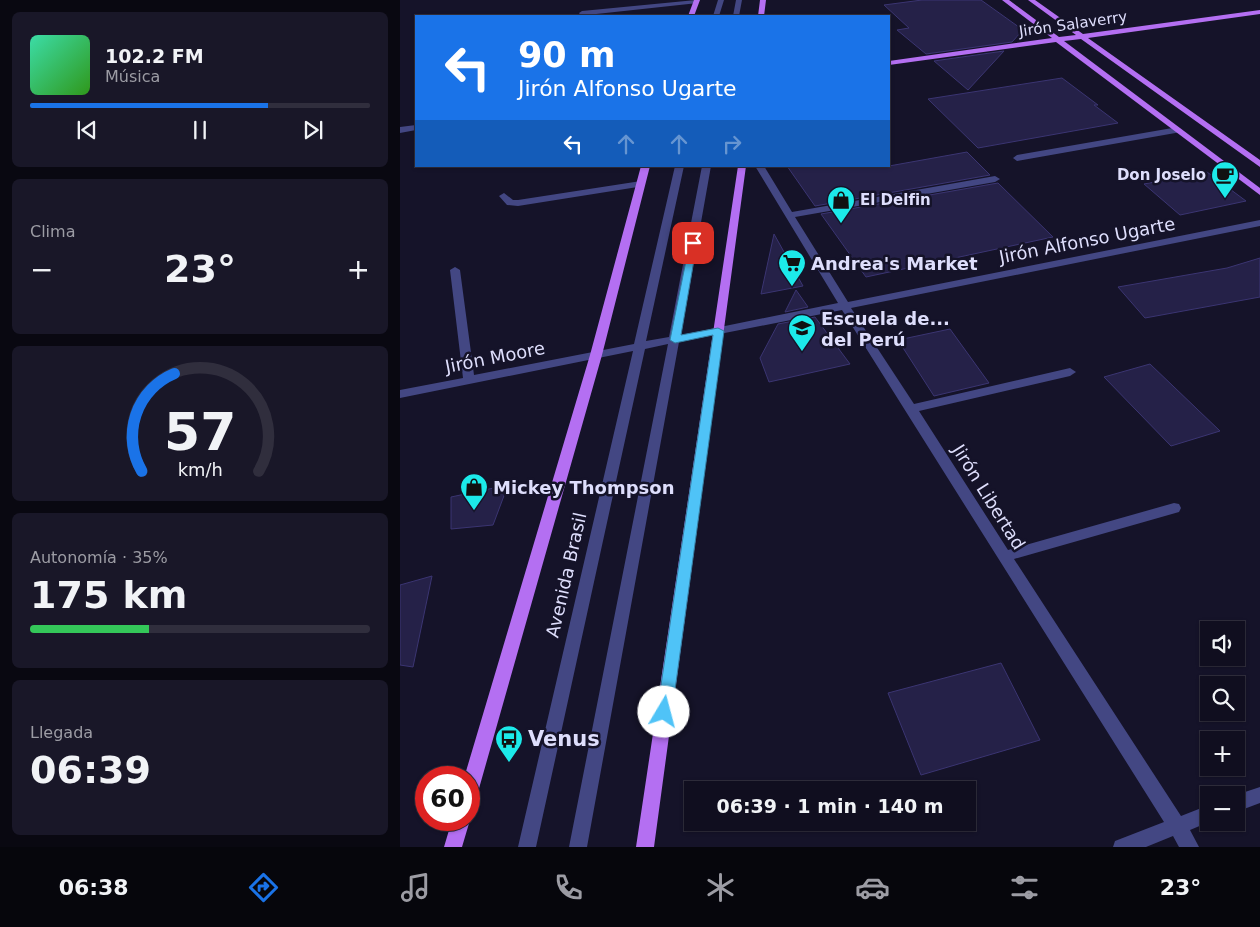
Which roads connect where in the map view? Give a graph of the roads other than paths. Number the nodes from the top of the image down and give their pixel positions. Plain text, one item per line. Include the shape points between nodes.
1 (721, 0) edge
2 (739, 0) edge
3 (763, 0) edge
4 (1006, 0) edge
5 (1031, 0) edge
6 (696, 1) edge
7 (1260, 12) edge
8 (584, 15) edge
9 (691, 15) edge
10 (716, 15) edge
11 (736, 15) edge
12 (761, 15) edge
13 (1082, 37) junction
14 (1058, 40) junction
15 (890, 64) edge
16 (415, 128) edge
17 (400, 130) edge
18 (1178, 130) junction
19 (1017, 158) dead end
20 (1260, 164) edge
21 (646, 167) edge
22 (680, 167) edge
23 (707, 167) edge
24 (742, 167) edge
25 (760, 167) edge
26 (995, 178) dead end
27 (641, 184) junction
28 (1260, 192) edge
29 (504, 196) dead end
30 (790, 215) junction
31 (1260, 223) edge
32 (455, 270) dead end
33 (846, 306) junction
34 (718, 331) junction
35 (675, 340) junction
36 (639, 346) junction
37 (596, 355) junction
38 (1070, 372) dead end
39 (469, 380) junction
40 (400, 394) edge
41 (911, 409) junction
42 (1174, 508) dead end
43 (1005, 556) junction
44 (477, 766) edge
45 (1260, 795) edge
46 (1245, 801) edge
47 (1200, 817) edge
48 (1177, 826) junction
49 (457, 831) edge
50 (453, 847) edge
51 (527, 847) edge
52 (578, 847) edge
53 (645, 847) edge
54 (1122, 847) edge
55 (1190, 847) edge

1 - 10 street
2 - 11 street
3 - 12 main road
4 - 14 main road
5 - 13 main road
6 - 8 street via 582,13
6 - 9 main road
7 - 13 main road, Jirón Salaverry
13 - 14 main road, Jirón Salaverry
13 - 20 main road
14 - 15 main road, Jirón Salaverry
14 - 18 main road
16 - 17 street
18 - 19 street
18 - 28 main road
21 - 27 main road, Avenida Brasil
22 - 36 street, Avenida Brasil
23 - 35 street
24 - 34 main road
25 - 30 street, Jirón Libertad
26 - 30 street
27 - 29 street via 518,203 510,203
27 - 37 main road, Avenida Brasil
30 - 33 street, Jirón Libertad
31 - 33 street, Jirón Alfonso Ugarte
32 - 39 street
33 - 34 street, Jirón Alfonso Ugarte
33 - 41 street, Jirón Libertad
34 - 35 street, Jirón Alfonso Ugarte
34 - 53 main road
35 - 36 street, Jirón Alfonso Ugarte
35 - 52 street
36 - 37 street, Jirón Alfonso Ugarte
36 - 51 street, Avenida Brasil
37 - 39 street, Jirón Moore
37 - 44 main road, Avenida Brasil
38 - 41 street
39 - 40 street, Jirón Moore
41 - 43 street, Jirón Libertad
42 - 43 street
43 - 48 street, Jirón Libertad
45 - 46 street
47 - 48 street
48 - 54 street
48 - 55 street, Jirón Libertad
49 - 50 main road

